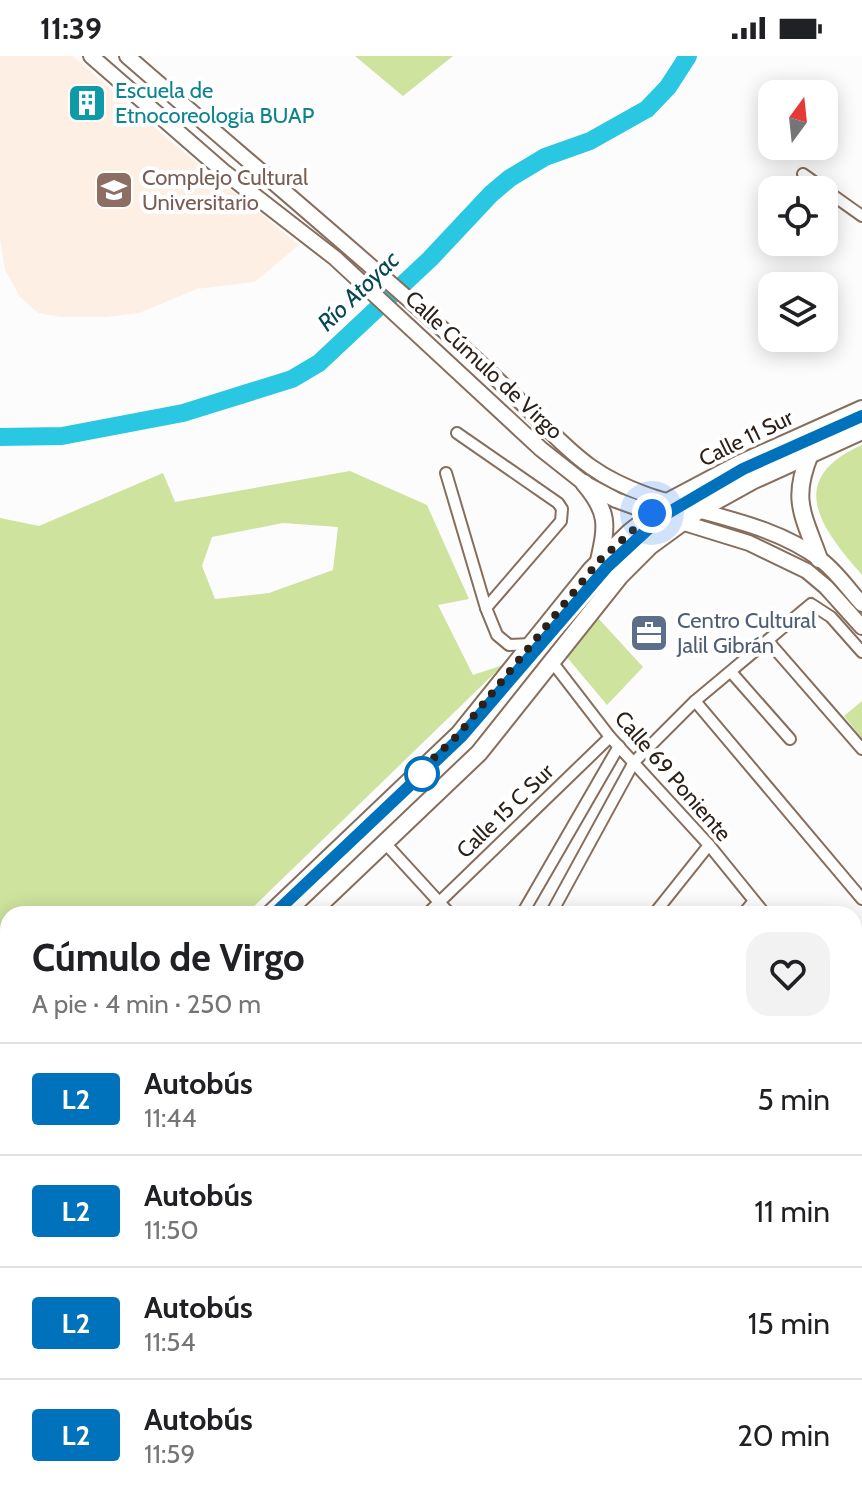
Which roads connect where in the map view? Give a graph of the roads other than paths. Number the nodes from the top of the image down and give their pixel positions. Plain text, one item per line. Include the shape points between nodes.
1 (127, 56) edge
2 (95, 60) edge
3 (144, 71) junction
4 (803, 174) dead end
5 (862, 216) edge
6 (862, 409) edge
7 (862, 431) edge
8 (457, 433) dead end
9 (810, 454) junction
10 (739, 464) junction
11 (446, 473) dead end
12 (752, 481) junction
13 (584, 483) junction
14 (669, 501) junction
15 (698, 511) junction
16 (652, 513) junction
17 (681, 523) junction
18 (819, 559) junction
19 (599, 561) junction
20 (862, 604) edge
21 (486, 608) junction
22 (862, 627) edge
23 (768, 641) junction
24 (532, 644) junction
25 (862, 652) edge
26 (553, 663) junction
27 (731, 672) junction
28 (695, 701) junction
29 (610, 737) junction
30 (790, 739) dead end
31 (619, 746) junction
32 (862, 749) edge
33 (634, 762) junction
34 (385, 843) junction
35 (709, 845) junction
36 (862, 899) edge
37 (754, 901) junction
38 (440, 902) junction
39 (278, 906) edge
40 (318, 906) edge
41 (436, 906) edge
42 (443, 906) edge
43 (527, 906) edge
44 (555, 906) edge
45 (660, 906) edge
46 (750, 906) edge
47 (758, 906) edge

1 - 3 main road, Calle Cúmulo de Virgo
2 - 3 main road via 135,82
2 - 13 main road, Calle Cúmulo de Virgo via 223,171 335,258
3 - 14 main road, Calle Cúmulo de Virgo via 460,344 561,443 621,484
4 - 5 street
6 - 10 main road, Calle 11 Sur
7 - 9 main road, Calle 11 Sur
8 - 21 street via 562,509 561,521
9 - 12 main road, Calle 11 Sur
9 - 18 main road via 800,478 799,499
10 - 12 main road
10 - 14 main road, Calle 11 Sur
11 - 21 street
12 - 15 main road, Calle 11 Sur
13 - 16 main road, Calle Cúmulo de Virgo
13 - 19 main road via 606,521
14 - 15 main road, Calle Cúmulo de Virgo
14 - 16 main road, Calle 11 Sur
15 - 17 main road, Calle 11 Sur
15 - 18 main road, Calle Cúmulo de Virgo via 754,527
16 - 17 main road, Calle Cúmulo de Virgo
16 - 19 main road, Calle 11 Sur
17 - 22 main road, Calle Cúmulo de Virgo via 749,543 807,571
17 - 26 main road, Calle 11 Sur via 620,576
18 - 20 main road
19 - 24 main road, Calle 11 Sur
21 - 24 street via 501,640
23 - 25 street via 811,604 831,617
23 - 27 street
23 - 32 street
24 - 39 main road, Calle 11 Sur via 459,734
26 - 29 street, Calle 69 Poniente
26 - 34 main road, Calle 11 Sur via 479,753
27 - 28 street
27 - 30 street
28 - 33 street
28 - 36 street
29 - 31 street, Calle 69 Poniente
29 - 38 street, Calle 15 C Sur
31 - 33 street, Calle 69 Poniente
31 - 43 street
33 - 35 street, Calle 69 Poniente
33 - 44 street
34 - 38 street
34 - 40 main road, Calle 11 Sur
35 - 37 street, Calle 69 Poniente
35 - 45 street
37 - 46 street
37 - 47 street, Calle 69 Poniente
38 - 41 street, Calle 15 C Sur
38 - 42 street

